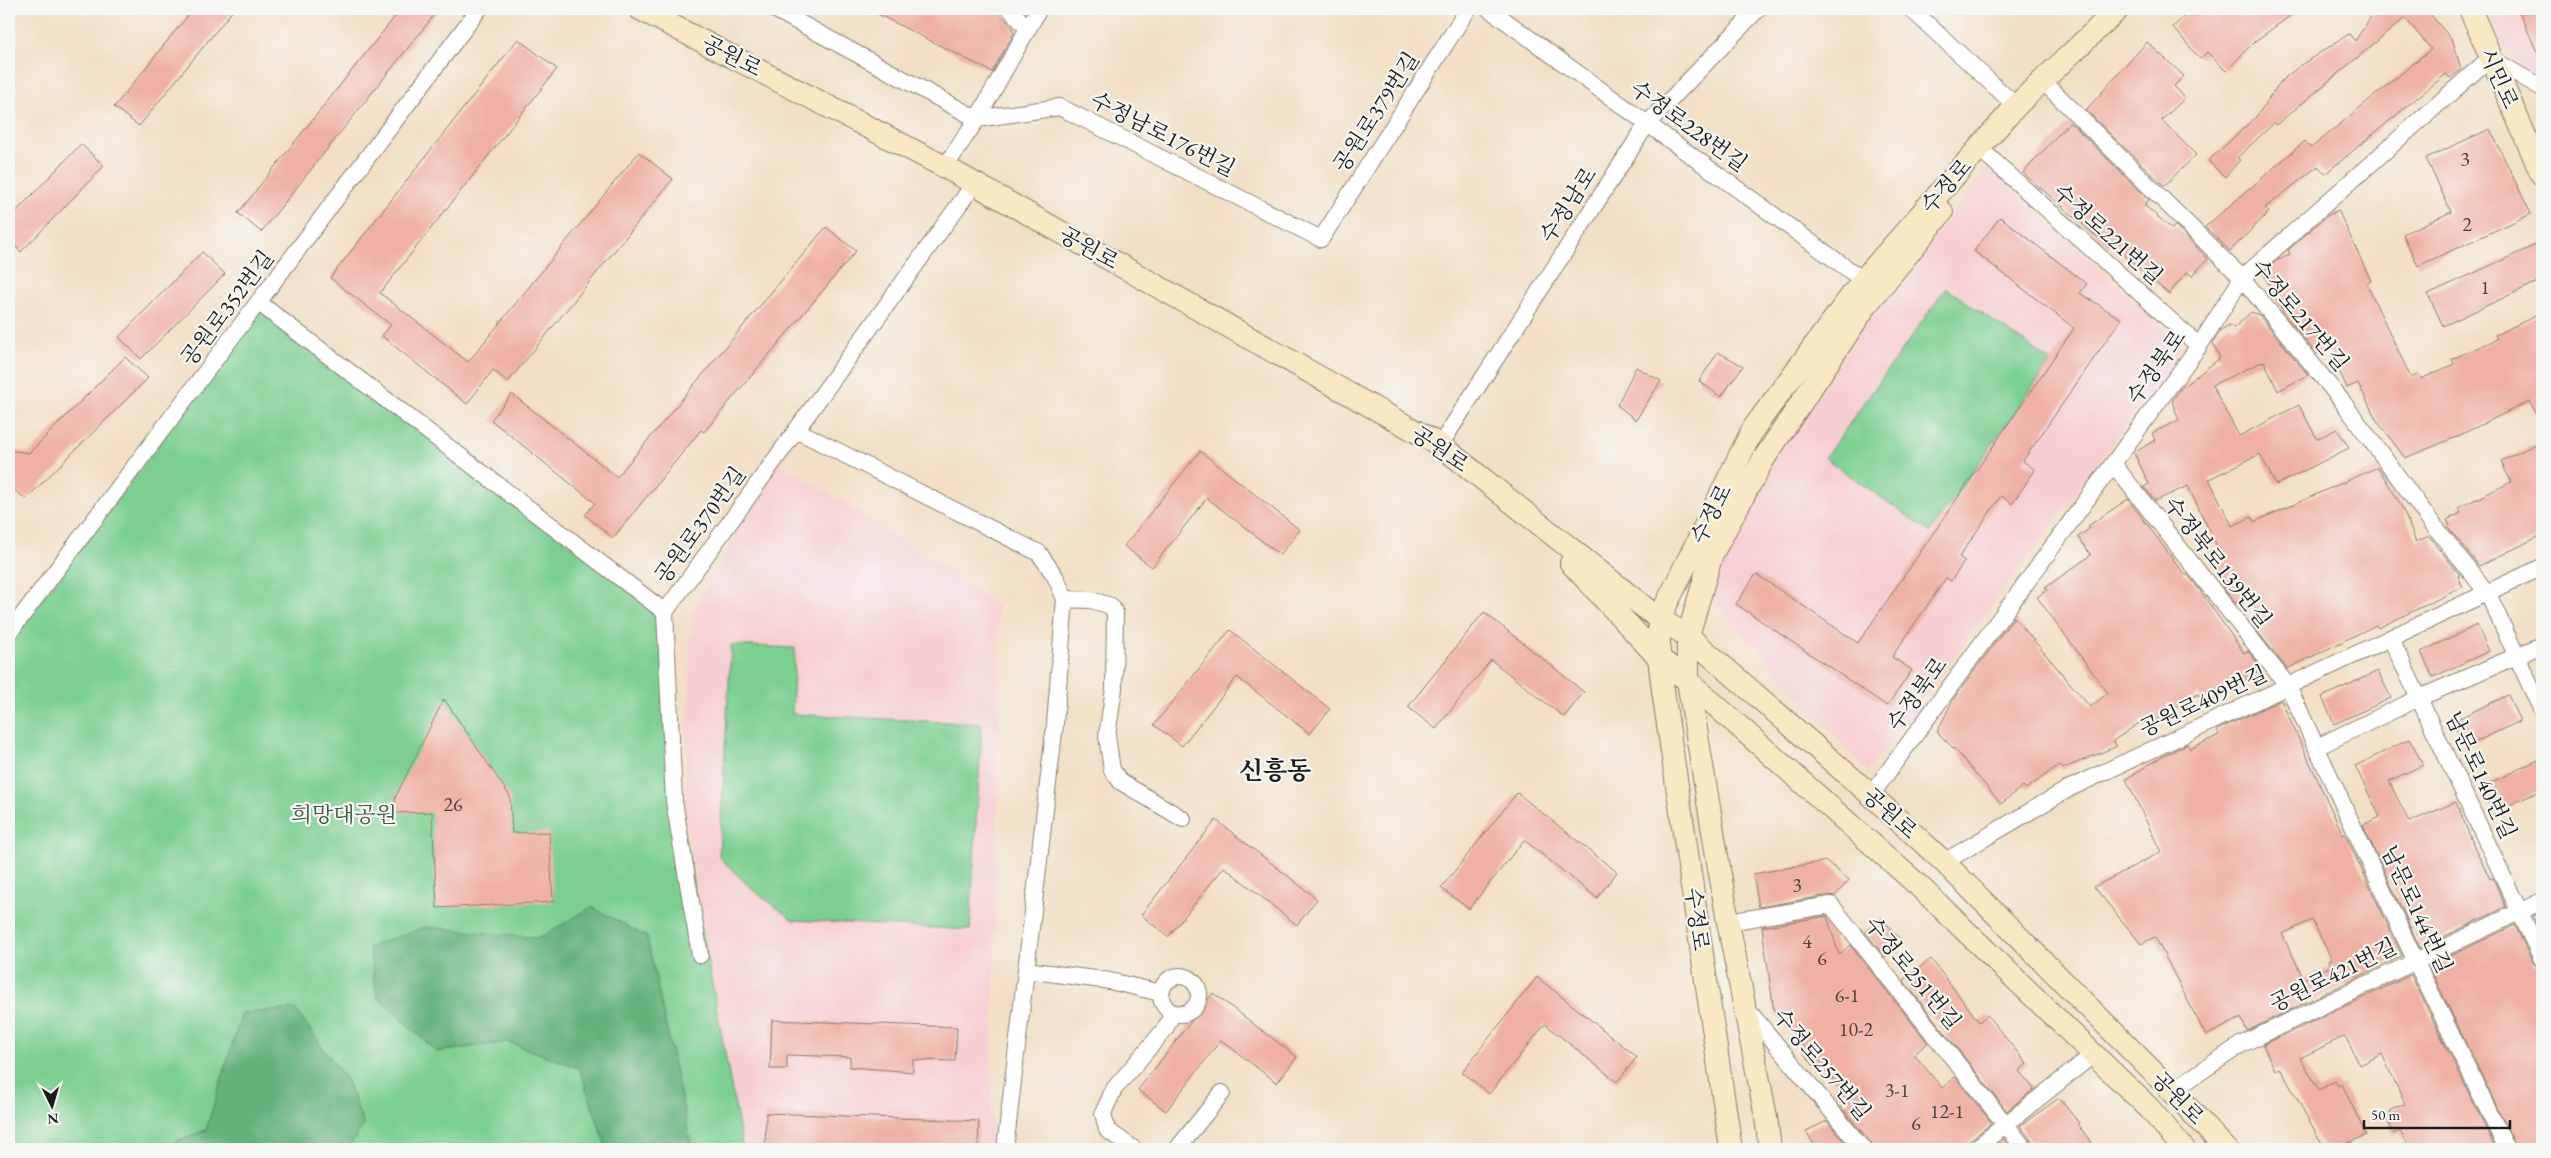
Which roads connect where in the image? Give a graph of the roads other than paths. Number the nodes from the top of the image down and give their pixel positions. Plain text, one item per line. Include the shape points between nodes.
1 (479, 9) edge
2 (640, 9) edge
3 (774, 9) edge
4 (1010, 9) edge
5 (1040, 9) edge
6 (1468, 9) edge
7 (1489, 9) edge
8 (1758, 9) edge
9 (1911, 9) edge
10 (2118, 9) edge
11 (2134, 9) edge
12 (2470, 9) edge
13 (1028, 29) junction
14 (2490, 58) junction
15 (2050, 88) junction
16 (2542, 88) edge
17 (2016, 106) junction
18 (977, 119) junction
19 (1648, 124) junction
20 (1988, 156) junction
21 (945, 166) junction
22 (2542, 175) edge
23 (974, 184) junction
24 (1321, 239) joint
25 (2242, 278) junction
26 (1862, 280) junction
27 (259, 303) junction
28 (2199, 346) junction
29 (796, 430) junction
30 (1440, 445) junction
31 (2114, 464) junction
32 (1523, 511) junction
33 (2542, 567) edge
34 (2488, 594) junction
35 (1065, 599) junction
36 (665, 612) junction
37 (1660, 619) junction
38 (10, 630) edge
39 (1688, 636) junction
40 (2391, 639) junction
41 (2542, 644) edge
42 (2516, 657) junction
43 (1659, 658) junction
44 (1688, 681) junction
45 (2288, 686) junction
46 (2419, 698) junction
47 (2542, 711) edge
48 (2317, 747) junction
49 (1871, 795) junction
50 (1183, 819) dead end
51 (1944, 862) junction
52 (2542, 901) edge
53 (2520, 911) junction
54 (1728, 922) junction
55 (700, 955) dead end
56 (2542, 959) edge
57 (2415, 960) junction
58 (1026, 970) junction
59 (1161, 993) junction
60 (1746, 1008) junction
61 (1173, 1013) junction
62 (2094, 1054) junction
63 (2172, 1091) junction
64 (1222, 1093) dead end
65 (2008, 1126) junction
66 (1005, 1149) edge
67 (1134, 1149) edge
68 (1177, 1149) edge
69 (1731, 1149) edge
70 (1770, 1149) edge
71 (1862, 1149) edge
72 (1975, 1149) edge
73 (2025, 1149) edge
74 (2184, 1149) edge
75 (2226, 1149) edge
76 (2506, 1149) edge

1 - 27 street, 공원로352번길
2 - 21 main road, 공원로
3 - 18 street
4 - 13 street
5 - 13 street
6 - 24 street, 공원로379번길
7 - 19 street, 수정로228번길
8 - 19 street, 수정남로
9 - 17 street
10 - 17 main road, 수정로
11 - 15 main road, 수정로
12 - 14 main road, 시민로
13 - 18 street
14 - 16 street
14 - 22 main road, 시민로
14 - 25 street, 수정북로
15 - 20 main road, 수정로
15 - 25 street, 수정로217번길
17 - 26 main road, 수정로
18 - 21 street
18 - 24 street, 수정남로176번길 via 1060,107
19 - 26 street, 수정로228번길
19 - 30 street, 수정남로
20 - 28 street, 수정로221번길
20 - 39 main road, 수정로 via 1867,304 1763,460 1712,554
21 - 23 main road, 공원로
23 - 29 street, 공원로370번길
23 - 30 main road, 공원로
25 - 28 street, 수정북로
25 - 34 street, 수정로217번길 via 2342,401
26 - 37 main road, 수정로 via 1753,429
27 - 36 street
27 - 38 street, 공원로352번길
28 - 31 street, 수정북로
29 - 35 street via 1039,553
29 - 36 street, 공원로370번길
30 - 32 main road, 공원로
31 - 45 street, 수정북로139번길
31 - 49 street, 수정북로
32 - 37 main road, 공원로
32 - 43 main road, 공원로
33 - 34 street, 공원로409번길
34 - 40 street, 공원로409번길
34 - 42 street, 수정로217번길
35 - 50 street via 1090,600 1111,606 1115,613 1114,688 1107,736 1112,770 1122,782
35 - 58 street
36 - 55 street, 공원로370번길 via 674,802
37 - 39 main road, 공원로
37 - 43 main road, 수정로
39 - 44 main road, 수정로
39 - 49 main road, 공원로
40 - 45 street, 공원로409번길
40 - 46 street, 남문로140번길
41 - 42 street
42 - 46 street
42 - 47 street, 수정로217번길
43 - 44 main road, 공원로
43 - 69 main road, 수정로
44 - 54 main road, 수정로
44 - 62 main road, 공원로 via 1919,886
45 - 48 street, 남문로144번길
45 - 51 street, 공원로409번길 via 2068,789
46 - 48 street
46 - 53 street, 남문로140번길
48 - 57 street, 남문로144번길
49 - 51 main road, 공원로
51 - 63 main road, 공원로
52 - 53 street, 공원로421번길
53 - 56 street, 남문로140번길
53 - 57 street, 공원로421번길
54 - 60 main road, 수정로
54 - 65 street, 수정로251번길 via 1831,905
57 - 63 street, 공원로421번길 via 2242,1044
57 - 76 street, 남문로144번길
58 - 59 street via 1110,981
58 - 66 street
59 - 61 street via 1164,1005
59 - 61 street via 1166,982 1177,976 1190,978 1198,988 1195,1006 1185,1013
60 - 70 main road, 수정로
60 - 71 street, 수정로257번길
61 - 67 street via 1114,1089 1103,1113 1107,1130
62 - 65 street
62 - 74 main road, 공원로 via 2149,1108
63 - 75 main road, 공원로
64 - 68 street
65 - 72 street
65 - 73 street, 수정로251번길

